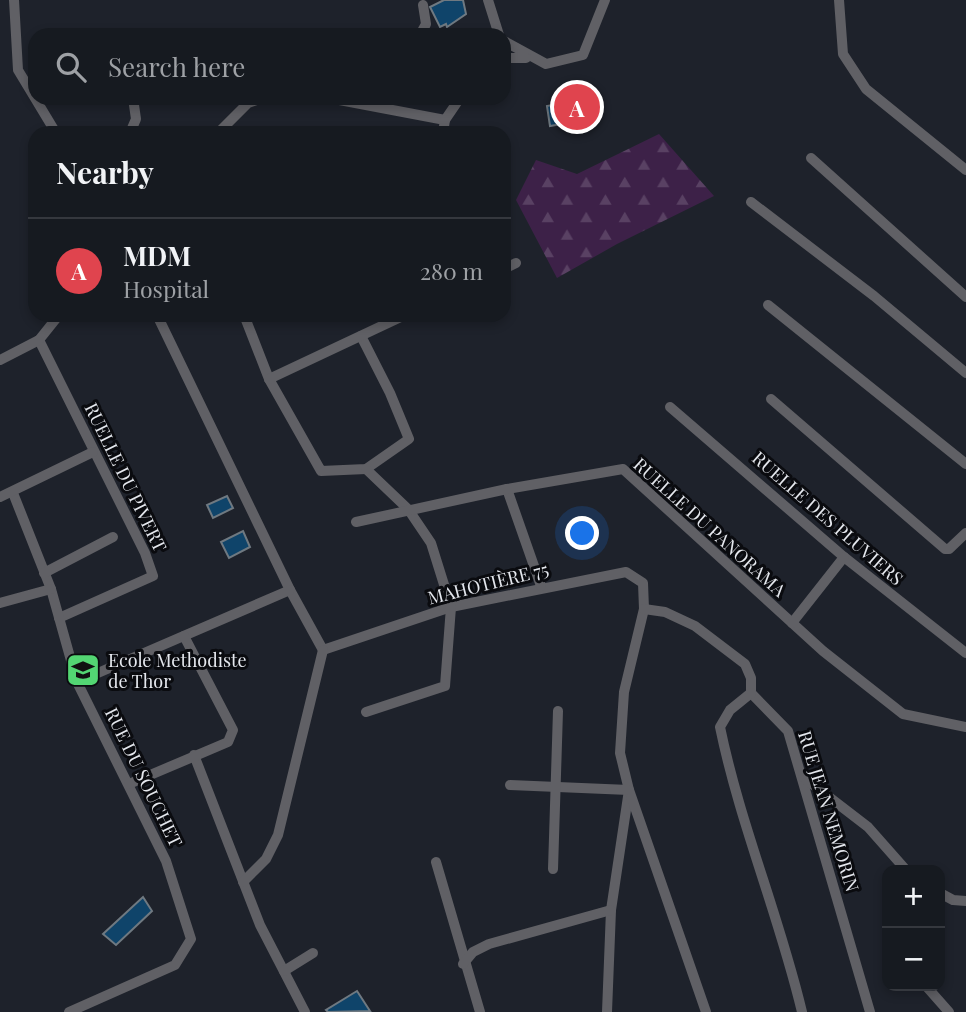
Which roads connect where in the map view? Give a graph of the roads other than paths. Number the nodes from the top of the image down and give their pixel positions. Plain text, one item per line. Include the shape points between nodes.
1 (14, 0) edge
2 (488, 0) edge
3 (605, 0) edge
4 (839, 0) edge
5 (423, 5) dead end
6 (424, 28) edge
7 (497, 28) edge
8 (511, 45) edge
9 (511, 58) edge
10 (534, 59) junction
11 (28, 86) edge
12 (39, 105) edge
13 (134, 105) edge
14 (246, 105) edge
15 (366, 105) edge
16 (455, 105) edge
17 (444, 120) junction
18 (52, 126) edge
19 (133, 126) edge
20 (225, 126) edge
21 (444, 126) edge
22 (811, 158) dead end
23 (966, 170) edge
24 (751, 202) dead end
25 (516, 264) dead end
26 (511, 266) edge
27 (966, 297) edge
28 (768, 305) dead end
29 (53, 322) edge
30 (160, 322) edge
31 (247, 322) edge
32 (390, 322) edge
33 (361, 335) junction
34 (39, 340) junction
35 (0, 360) edge
36 (966, 373) edge
37 (269, 379) junction
38 (771, 399) dead end
39 (670, 407) dead end
40 (93, 452) junction
41 (966, 464) edge
42 (366, 469) junction
43 (508, 489) junction
44 (13, 493) junction
45 (0, 497) edge
46 (408, 509) junction
47 (356, 522) dead end
48 (966, 533) edge
49 (113, 537) dead end
50 (844, 557) junction
51 (44, 573) junction
52 (541, 586) junction
53 (51, 589) junction
54 (290, 590) junction
55 (0, 603) edge
56 (451, 607) junction
57 (644, 609) junction
58 (59, 618) junction
59 (792, 623) junction
60 (184, 636) junction
61 (323, 650) junction
62 (966, 653) edge
63 (78, 682) junction
64 (751, 693) junction
65 (558, 711) dead end
66 (366, 712) dead end
67 (966, 727) edge
68 (194, 754) junction
69 (803, 777) junction
70 (128, 784) junction
71 (510, 785) dead end
72 (556, 787) junction
73 (629, 790) junction
74 (436, 862) dead end
75 (901, 865) edge
76 (553, 869) dead end
77 (243, 882) junction
78 (945, 896) edge
79 (966, 901) edge
80 (611, 910) junction
81 (313, 953) dead end
82 (463, 964) junction
83 (284, 971) junction
84 (930, 991) edge
85 (103, 999) junction
86 (69, 1012) edge
87 (104, 1012) edge
88 (305, 1012) edge
89 (480, 1012) edge
90 (607, 1012) edge
91 (706, 1012) edge
92 (802, 1012) edge
93 (870, 1012) edge
94 (949, 1012) edge

1 - 11 street via 18,69
2 - 7 street
3 - 10 street via 583,55 546,65
4 - 23 street via 843,54 866,89
5 - 6 street
8 - 10 street
9 - 10 street
12 - 18 street
13 - 19 street
14 - 20 street
15 - 17 street
16 - 17 street
17 - 21 street
22 - 27 street
24 - 36 street
25 - 26 street
28 - 41 street
29 - 34 street
30 - 54 street
31 - 37 street
32 - 33 street
33 - 37 street
33 - 42 street via 409,439
34 - 35 street
34 - 40 street, RUELLE DU PIVERT
37 - 42 street via 321,471
38 - 48 street via 945,549
39 - 50 street, RUELLE DES PLUVIERS
40 - 44 street
40 - 58 street, RUELLE DU PIVERT via 153,576
42 - 46 street
43 - 46 street, RUELLE DU PANORAMA
43 - 52 street
43 - 59 street, RUELLE DU PANORAMA via 622,469
44 - 45 street
44 - 51 street, RUE DU SOUCHET
46 - 47 street, RUELLE DU PANORAMA
46 - 56 street via 431,542
49 - 51 street
50 - 59 street
50 - 62 street, RUELLE DES PLUVIERS
51 - 53 street, RUE DU SOUCHET
52 - 56 street, MAHOTIÈRE 75
52 - 57 street, MAHOTIÈRE 75 via 626,572 643,583
53 - 55 street
53 - 58 street, RUE DU SOUCHET
54 - 60 street
54 - 61 street
56 - 61 street, MAHOTIÈRE 75
56 - 66 street via 445,686
57 - 64 street, RUE JEAN NEMORIN via 665,612 695,626 745,664
57 - 73 street, MAHOTIÈRE 75 via 624,692 620,753
58 - 63 street, RUE DU SOUCHET
59 - 67 street, RUELLE DU PANORAMA via 903,714
60 - 63 street
60 - 68 street via 233,730 228,742
61 - 77 street via 278,835 266,859
63 - 70 street, RUE DU SOUCHET
64 - 69 street, RUE JEAN NEMORIN via 788,731
64 - 92 street via 730,710 720,727
65 - 72 street
68 - 70 street
68 - 77 street
69 - 75 street via 867,827
69 - 93 street, RUE JEAN NEMORIN
70 - 85 street, RUE DU SOUCHET via 166,861 191,939 175,965
71 - 72 street
72 - 73 street
72 - 76 street
73 - 80 street, MAHOTIÈRE 75
73 - 91 street
74 - 82 street
77 - 83 street
78 - 79 street
80 - 82 street via 489,944
80 - 90 street, MAHOTIÈRE 75
81 - 83 street
82 - 89 street
83 - 88 street
84 - 94 street
85 - 86 street, RUE DU SOUCHET
85 - 87 street

